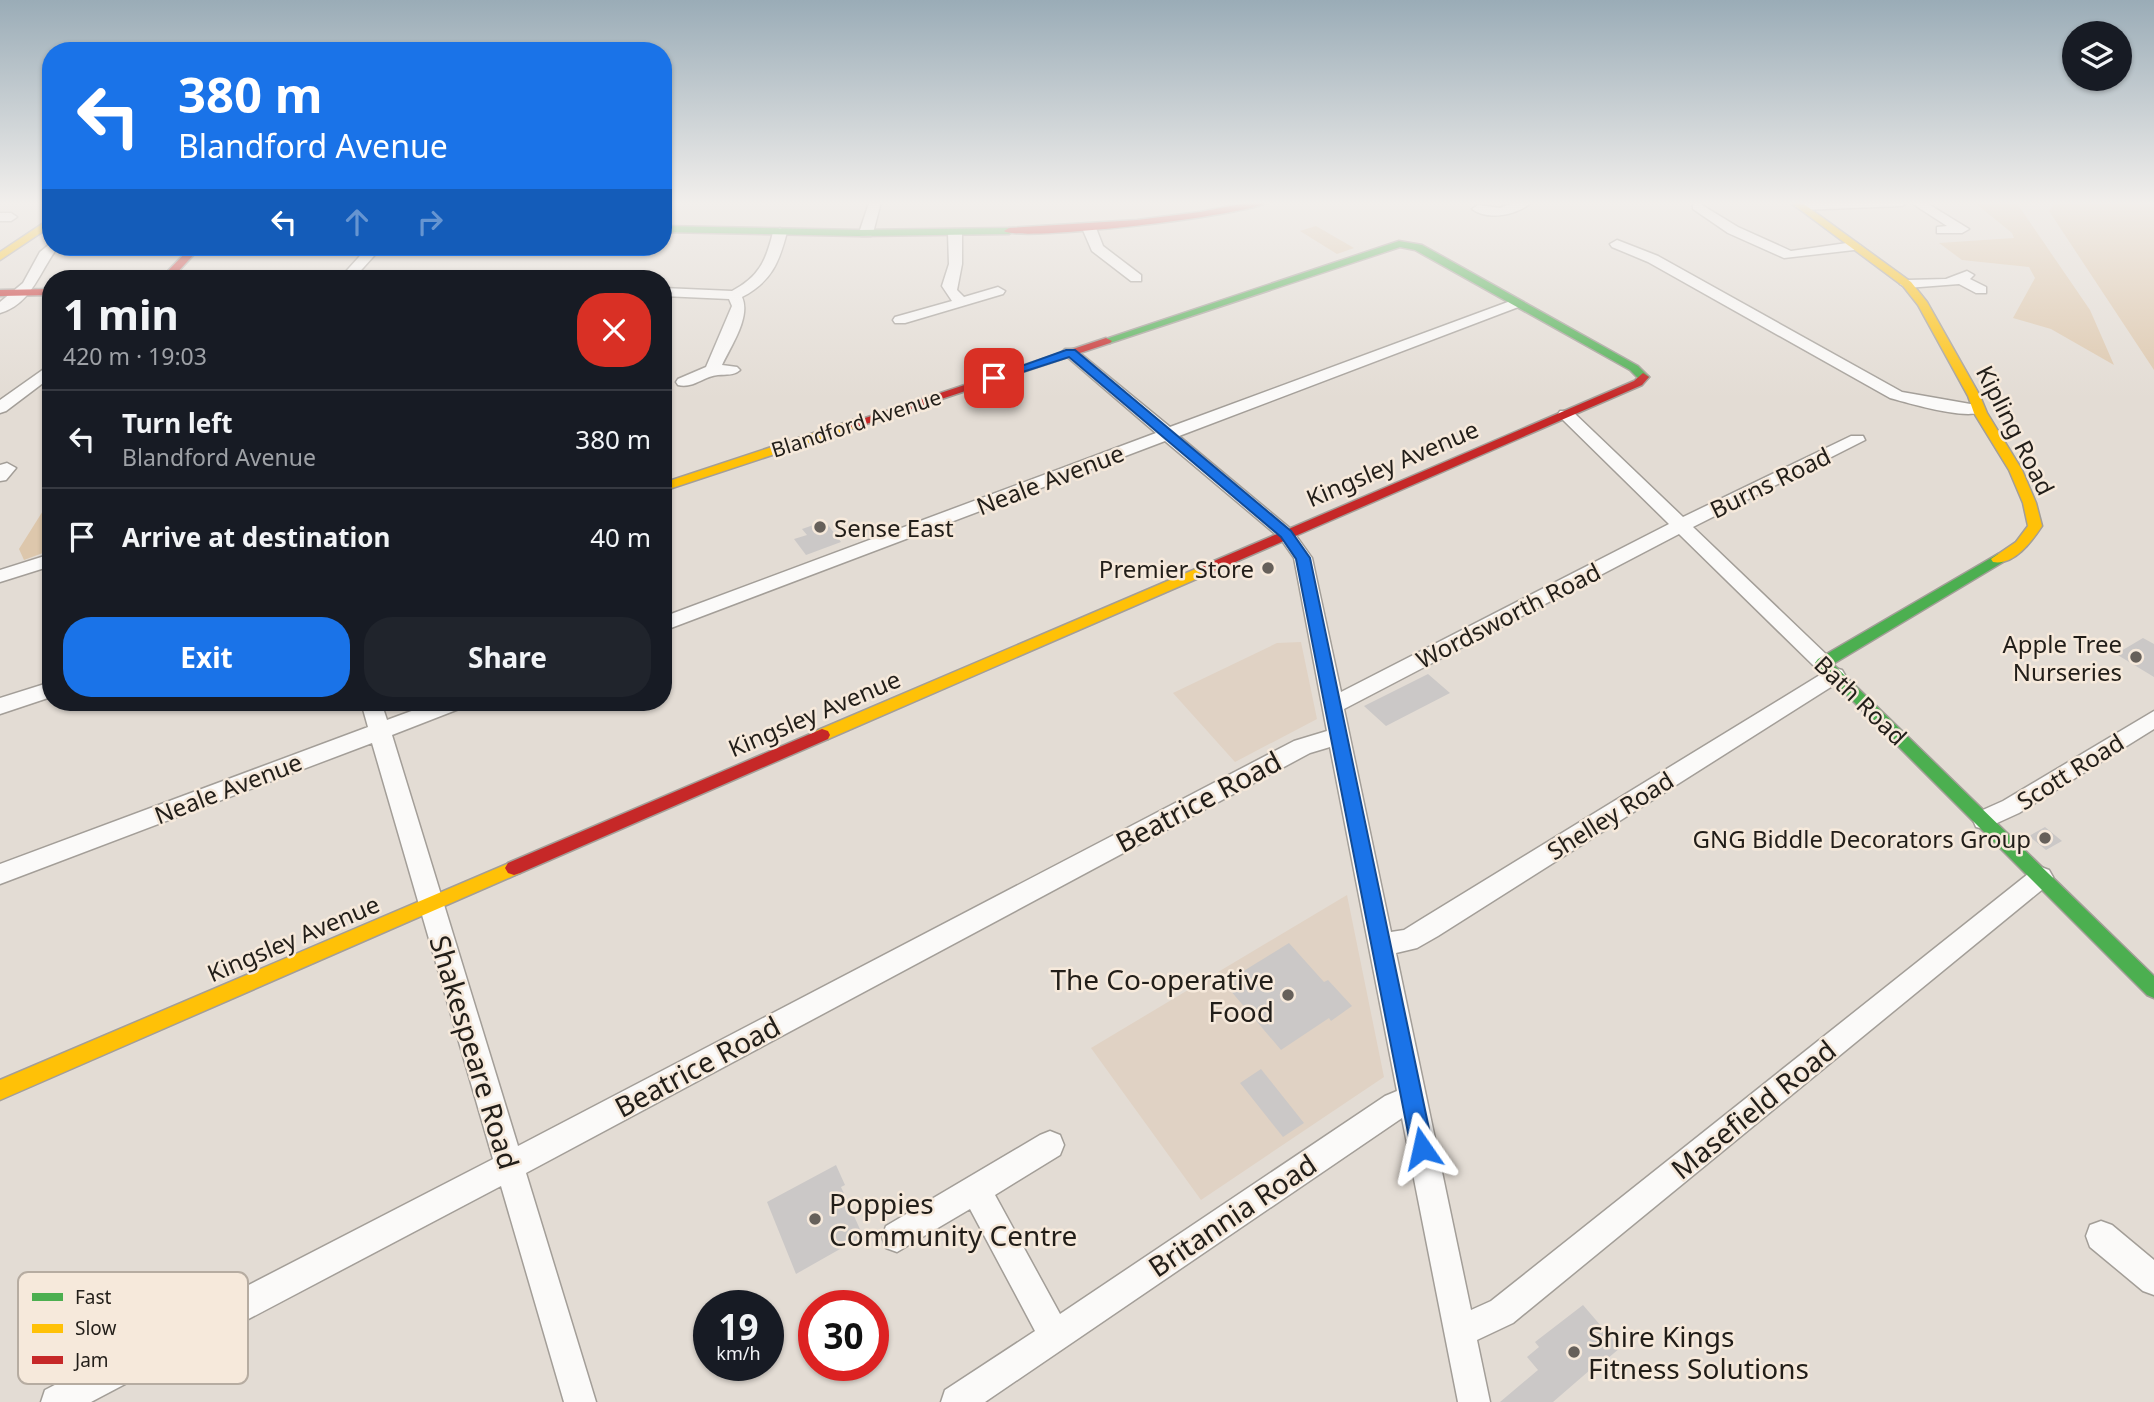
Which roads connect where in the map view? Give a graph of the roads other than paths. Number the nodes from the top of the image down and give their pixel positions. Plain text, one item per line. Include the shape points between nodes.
1 (37, 267) edge
2 (771, 267) edge
3 (955, 267) edge
4 (1122, 267) edge
5 (1325, 267) edge
6 (1451, 267) edge
7 (1669, 267) edge
8 (1803, 267) edge
9 (1884, 267) edge
10 (1806, 270) dead end
11 (1136, 278) dead end
12 (1907, 284) junction
13 (1981, 290) dead end
14 (999, 291) dead end
15 (22, 292) junction
16 (42, 292) edge
17 (0, 293) edge
18 (672, 293) edge
19 (734, 295) junction
20 (962, 302) junction
21 (1516, 303) junction
22 (0, 309) edge
23 (900, 320) dead end
24 (1070, 352) junction
25 (712, 370) junction
26 (732, 370) dead end
27 (42, 376) edge
28 (684, 382) dead end
29 (0, 408) edge
30 (1976, 410) junction
31 (1566, 414) junction
32 (1168, 435) junction
33 (1857, 440) dead end
34 (672, 484) edge
35 (1683, 525) junction
36 (1286, 534) junction
37 (42, 563) edge
38 (0, 576) edge
39 (672, 621) edge
40 (1829, 669) junction
41 (42, 692) edge
42 (1333, 705) junction
43 (0, 706) edge
44 (374, 711) edge
45 (433, 711) edge
46 (2154, 719) edge
47 (380, 731) junction
48 (1340, 738) junction
49 (1984, 820) junction
50 (0, 874) edge
51 (2041, 877) junction
52 (430, 904) junction
53 (1381, 944) junction
54 (2154, 989) edge
55 (0, 1090) edge
56 (1413, 1104) junction
57 (1050, 1145) dead end
58 (510, 1166) junction
59 (976, 1190) junction
60 (2101, 1236) dead end
61 (897, 1237) dead end
62 (2154, 1280) edge
63 (248, 1302) edge
64 (1458, 1326) junction
65 (1054, 1335) junction
66 (92, 1384) edge
67 (57, 1402) edge
68 (580, 1402) edge
69 (957, 1402) edge
70 (1474, 1402) edge

1 - 15 street
2 - 19 street via 763,280
3 - 20 street via 948,288
4 - 11 street
5 - 24 street, Blandford Avenue
6 - 21 street, Blandford Avenue
7 - 30 street via 1896,395
8 - 10 street
9 - 12 street, Kipling Road
12 - 13 street via 1964,278
12 - 30 street, Kipling Road via 1974,396
14 - 20 street
15 - 16 street
15 - 17 street
15 - 22 street
18 - 19 street
19 - 25 street via 737,316
20 - 23 street
21 - 31 street, Kingsley Avenue via 1643,376 1638,383
21 - 32 street, Neale Avenue
24 - 32 street
24 - 34 street, Blandford Avenue
25 - 26 street
25 - 28 street
27 - 29 street
30 - 40 street, Kipling Road via 1992,430 2033,506 2035,526 2021,545
31 - 35 street, Bath Road
31 - 36 street, Kingsley Avenue
32 - 36 street
32 - 39 street, Neale Avenue
33 - 35 street, Burns Road
35 - 40 street, Bath Road
35 - 42 street, Wordsworth Road
36 - 42 street via 1303,558
36 - 52 street, Kingsley Avenue
37 - 38 street
40 - 49 street, Bath Road
40 - 53 street, Shelley Road via 1429,928 1408,940
41 - 43 street
42 - 48 street
44 - 47 street, Shakespeare Road
45 - 47 street, Neale Avenue
46 - 49 street, Scott Road
47 - 50 street, Neale Avenue
47 - 52 street, Shakespeare Road
48 - 53 street
48 - 58 street, Beatrice Road via 1302,747
49 - 51 street, Bath Road
51 - 54 street, Bath Road
51 - 64 street, Masefield Road via 1502,1312 1476,1325
52 - 55 street, Kingsley Avenue
52 - 58 street, Shakespeare Road
53 - 56 street
56 - 64 street
56 - 65 street, Britannia Road via 1395,1105
57 - 59 street
58 - 63 street, Beatrice Road
58 - 68 street, Shakespeare Road
59 - 61 street
59 - 65 street
60 - 62 street
64 - 70 street
65 - 69 street, Britannia Road
66 - 67 street, Beatrice Road

